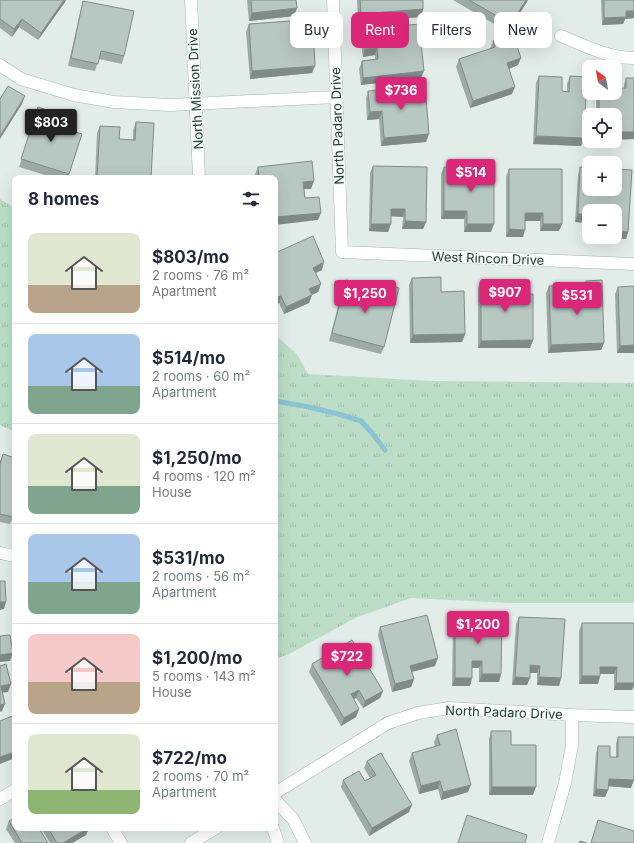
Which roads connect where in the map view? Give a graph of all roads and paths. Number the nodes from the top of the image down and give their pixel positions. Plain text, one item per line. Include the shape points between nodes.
1 (191, 0) edge
2 (333, 0) edge
3 (561, 36) dead end
4 (634, 58) edge
5 (0, 65) edge
6 (336, 97) junction
7 (196, 104) junction
8 (199, 175) edge
9 (342, 252) joint
10 (634, 264) edge
11 (0, 553) edge
12 (12, 555) edge
13 (572, 715) junction
14 (634, 717) edge
15 (278, 791) edge
16 (12, 792) edge
17 (0, 799) edge
18 (278, 803) edge
19 (114, 831) edge
20 (211, 831) edge
21 (274, 831) edge
22 (120, 843) edge
23 (191, 843) edge
24 (278, 843) edge
25 (305, 843) edge
26 (548, 843) edge

1 - 7 street, North Mission Drive
2 - 6 street, North Padaro Drive
3 - 4 street via 600,52
5 - 7 street via 21,79 74,95 114,102
6 - 7 street
6 - 9 street, North Padaro Drive
7 - 8 street, North Mission Drive
9 - 10 street, West Rincon Drive
11 - 12 street
13 - 14 street, North Padaro Drive
13 - 15 street, North Padaro Drive via 449,708 418,713 388,724
13 - 26 street via 572,745 565,783
16 - 17 street
18 - 25 street via 293,819
19 - 22 street
20 - 23 street
21 - 24 street

